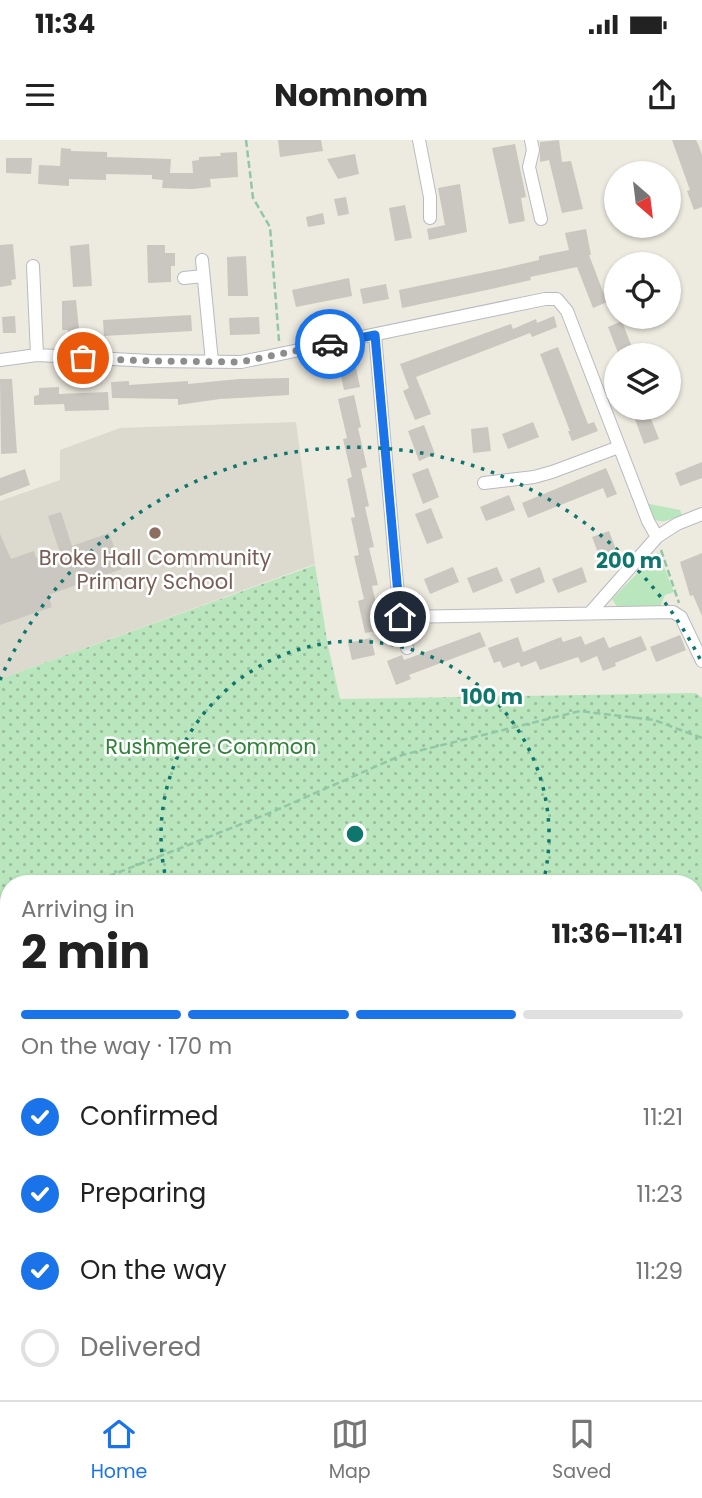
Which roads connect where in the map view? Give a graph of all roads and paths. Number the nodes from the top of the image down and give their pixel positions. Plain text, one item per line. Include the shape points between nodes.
1 (246, 140) edge
2 (419, 140) edge
3 (531, 140) edge
4 (430, 218) dead end
5 (541, 219) dead end
6 (202, 260) dead end
7 (33, 266) dead end
8 (203, 276) junction
9 (184, 278) dead end
10 (375, 335) junction
11 (37, 355) junction
12 (280, 355) junction
13 (0, 360) edge
14 (212, 362) junction
15 (619, 447) junction
16 (484, 483) dead end
17 (702, 514) edge
18 (657, 537) junction
19 (590, 613) junction
20 (400, 617) junction
21 (681, 617) junction
22 (407, 648) dead end
23 (702, 661) edge
24 (702, 738) edge
25 (112, 875) edge

1 - 12 path via 253,198 270,227
2 - 4 street
3 - 5 street via 529,167
6 - 8 street
7 - 11 street
8 - 9 street
8 - 14 street
10 - 12 street
10 - 15 street via 557,299 567,312
10 - 20 street
11 - 13 street
11 - 14 street
12 - 14 street
15 - 16 street via 552,472
15 - 18 street
17 - 18 street
18 - 19 street
18 - 21 path via 679,597
19 - 20 street
19 - 21 street via 673,612
20 - 22 street
21 - 23 street
24 - 25 path via 654,720 580,711 402,755 272,813

